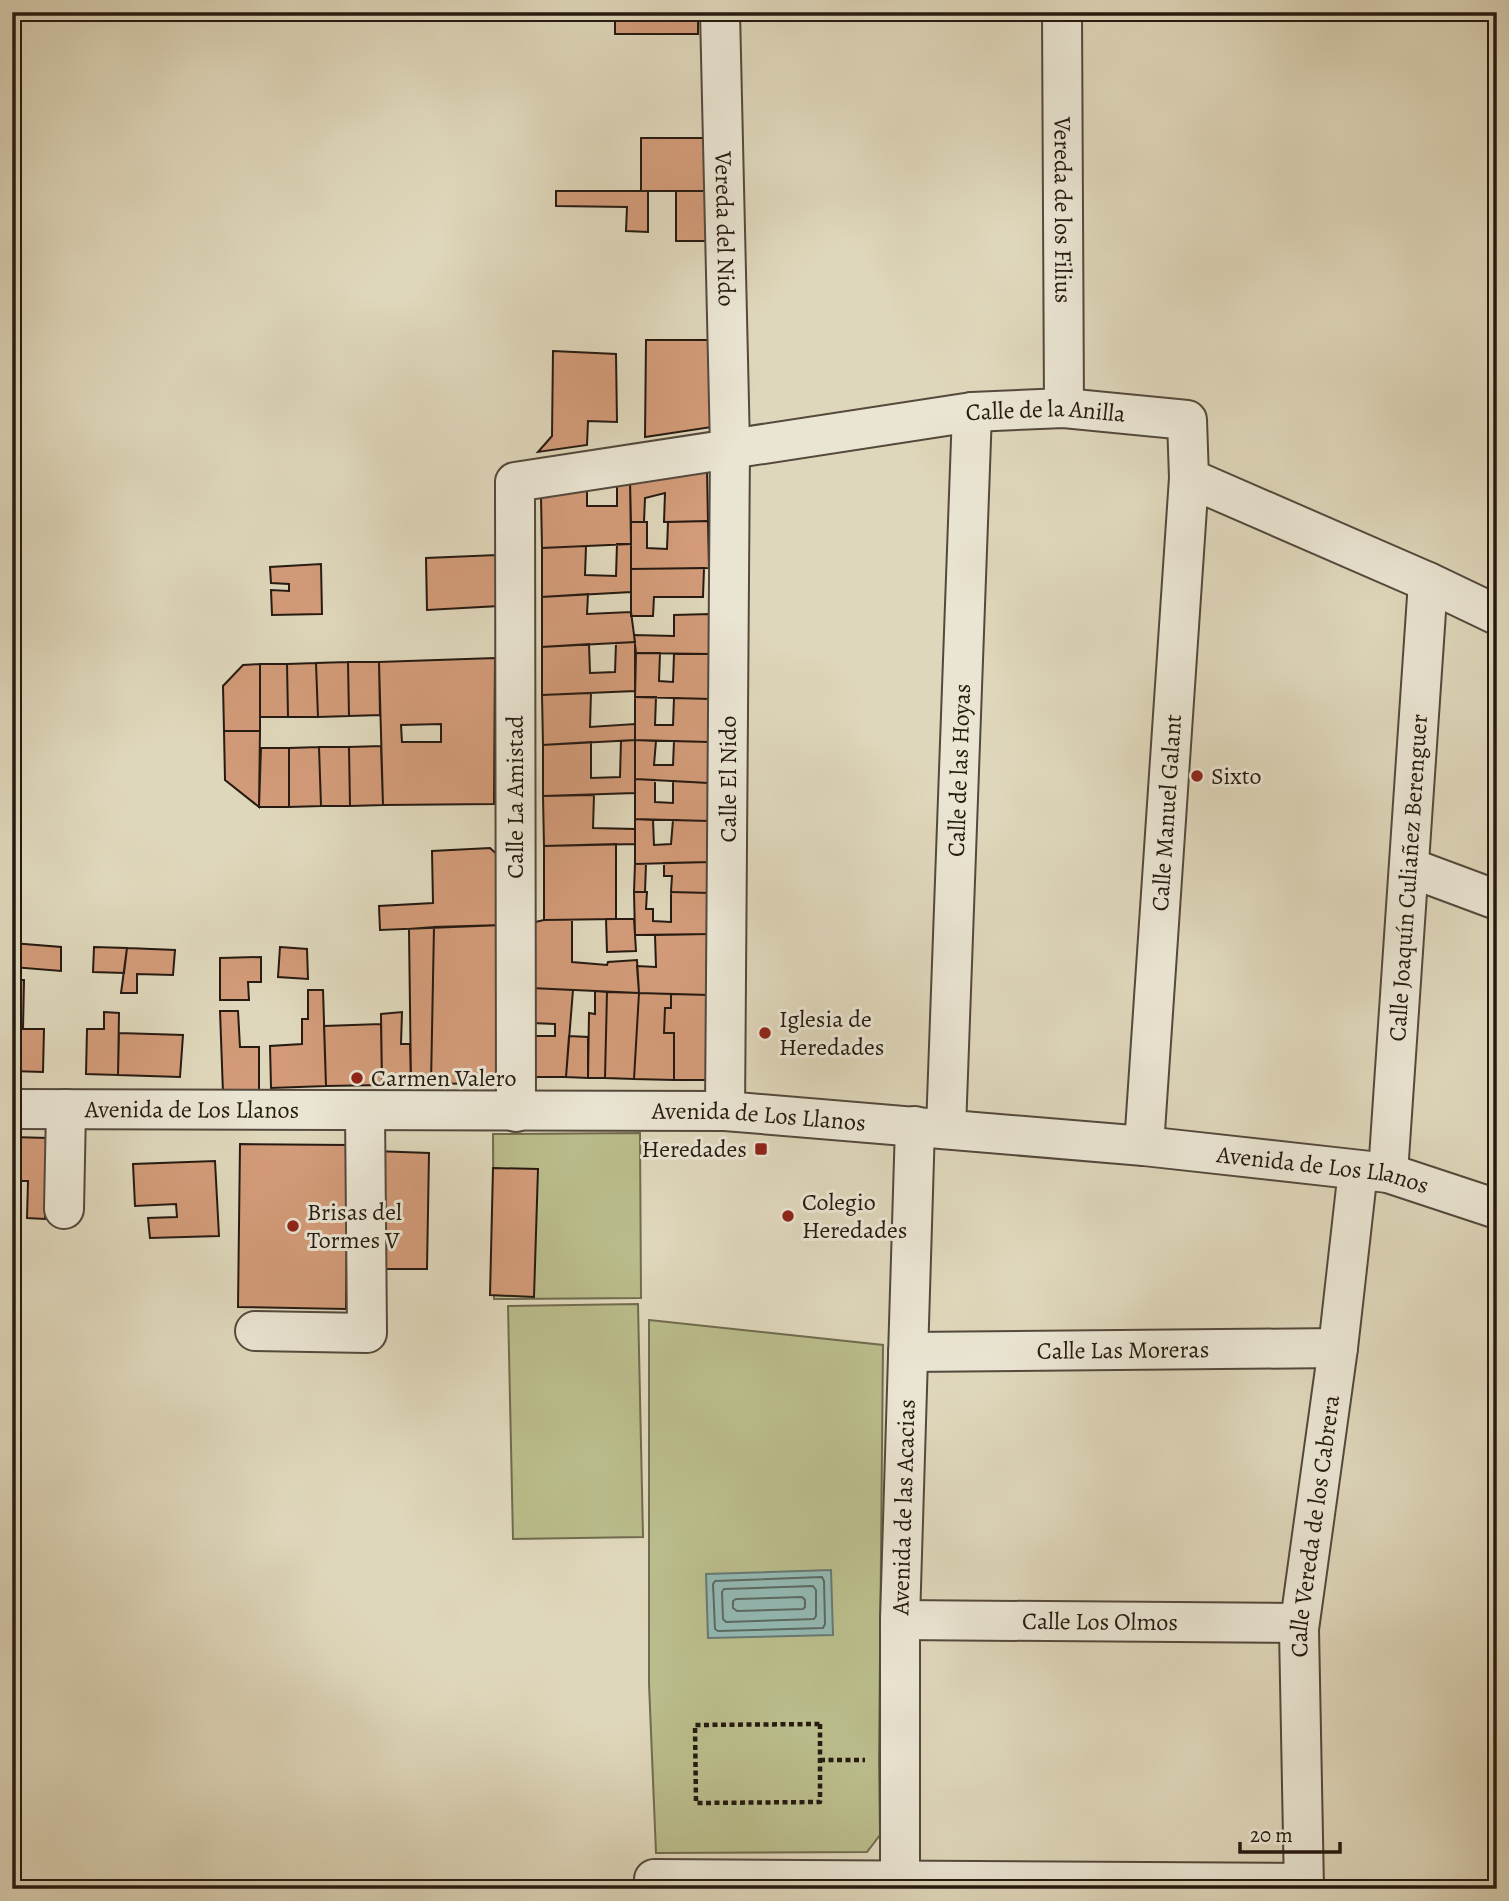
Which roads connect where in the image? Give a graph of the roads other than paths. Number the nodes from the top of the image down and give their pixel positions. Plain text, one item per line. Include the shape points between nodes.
1 (720, 12) edge
2 (1062, 12) edge
3 (1064, 408) junction
4 (972, 412) junction
5 (730, 447) junction
6 (1189, 478) junction
7 (514, 482) joint
8 (1428, 582) junction
9 (1497, 615) edge
10 (1410, 868) junction
11 (1497, 900) edge
12 (12, 1109) edge
13 (66, 1109) junction
14 (365, 1111) junction
15 (725, 1111) junction
16 (516, 1112) junction
17 (930, 1127) junction
18 (1144, 1146) junction
19 (1373, 1171) junction
20 (64, 1209) dead end
21 (1497, 1209) edge
22 (255, 1331) dead end
23 (1338, 1348) junction
24 (908, 1352) junction
25 (900, 1620) junction
26 (1299, 1623) junction
27 (654, 1879) dead end
28 (900, 1884) edge
29 (1304, 1886) edge

1 - 5 street, Vereda del Nido
2 - 3 street, Vereda de los Filius
3 - 4 street, Calle de la Anilla
3 - 6 street, Calle de la Anilla via 1187,420
4 - 5 street, Calle de la Anilla
4 - 17 street, Calle de las Hoyas
5 - 7 street, Calle de la Anilla
5 - 15 street, Calle El Nido
6 - 8 street
6 - 18 street, Calle Manuel Galant
7 - 16 street, Calle La Amistad
8 - 9 street
8 - 10 street, Calle Joaquín Culiañez Berenguer
10 - 11 street
10 - 19 street, Calle Joaquín Culiañez Berenguer
12 - 13 street, Avenida de Los Llanos
13 - 14 street, Avenida de Los Llanos
13 - 20 street
14 - 16 street, Avenida de Los Llanos
14 - 22 street via 367,1333
15 - 16 street, Avenida de Los Llanos
15 - 17 street, Avenida de Los Llanos
17 - 18 street, Avenida de Los Llanos
17 - 24 street, Avenida de las Acacias
18 - 19 street, Avenida de Los Llanos
19 - 21 street, Avenida de Los Llanos
19 - 23 street, Calle Vereda de los Cabrera
23 - 24 street, Calle Las Moreras
23 - 26 street, Calle Vereda de los Cabrera
24 - 25 street, Avenida de las Acacias
25 - 26 street, Calle Los Olmos
25 - 28 street, Avenida de las Acacias
26 - 29 street, Calle Vereda de los Cabrera
27 - 28 street
28 - 29 street

